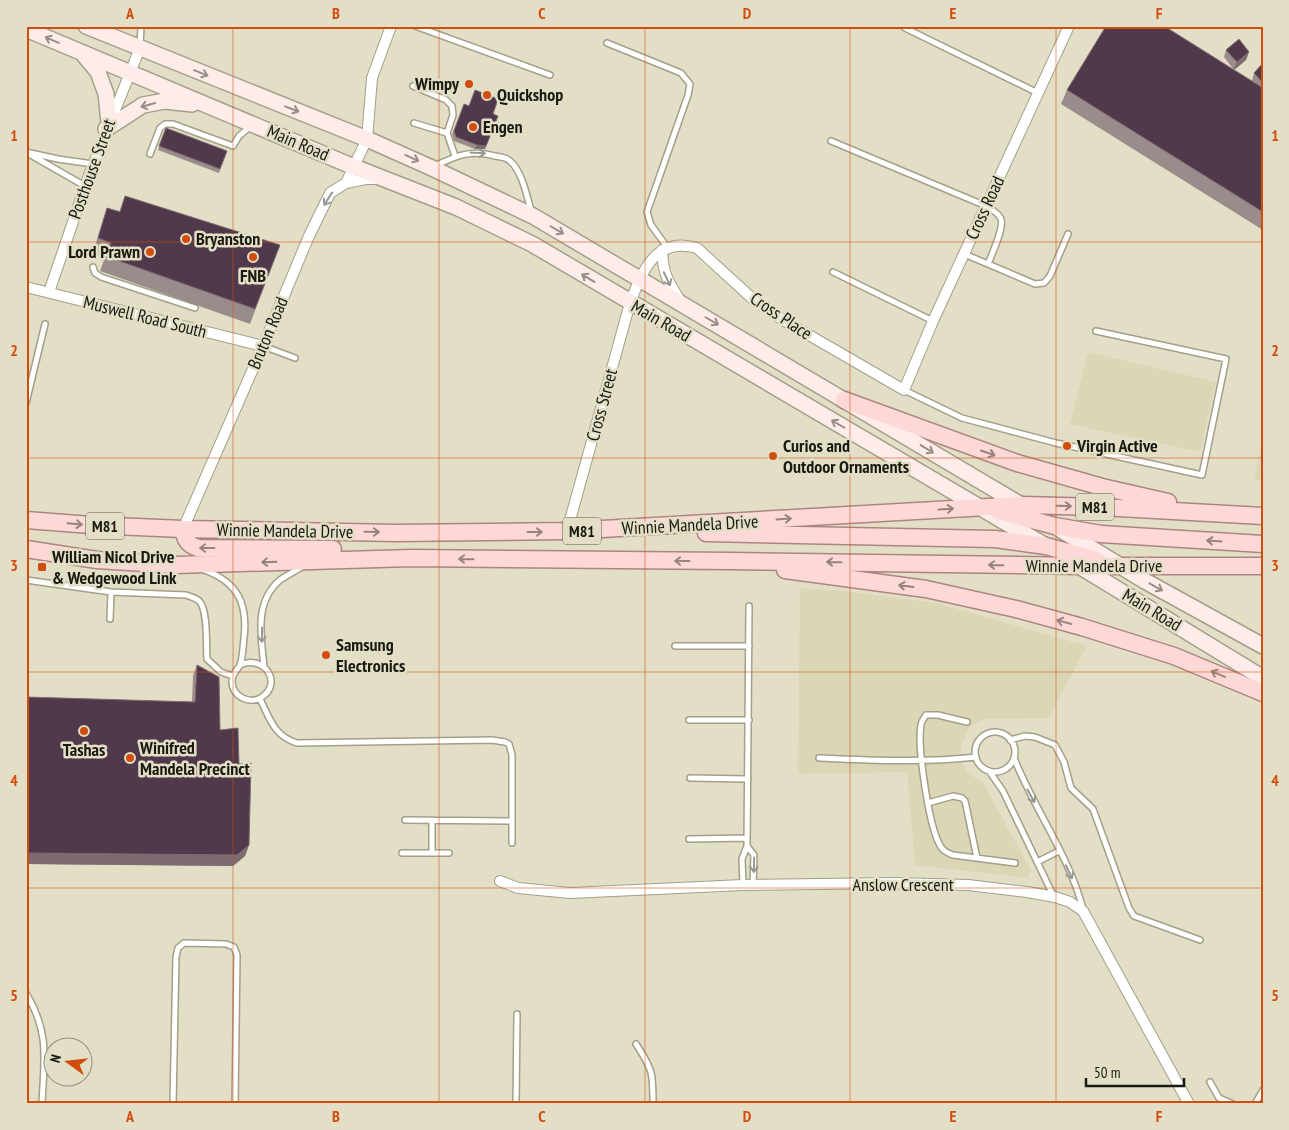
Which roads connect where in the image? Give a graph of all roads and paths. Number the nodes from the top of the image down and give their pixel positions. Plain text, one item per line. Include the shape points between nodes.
1 (86, 26) edge
2 (142, 26) edge
3 (391, 26) edge
4 (416, 26) edge
5 (1069, 26) edge
6 (905, 28) dead end
7 (26, 29) edge
8 (607, 43) dead end
9 (140, 48) junction
10 (82, 53) junction
11 (129, 73) junction
12 (550, 75) dead end
13 (412, 86) dead end
14 (1038, 93) junction
15 (213, 107) junction
16 (414, 123) dead end
17 (253, 124) junction
18 (107, 126) junction
19 (447, 133) junction
20 (367, 139) junction
21 (831, 141) dead end
22 (26, 152) edge
23 (150, 154) dead end
24 (455, 156) junction
25 (93, 164) junction
26 (354, 167) junction
27 (432, 168) junction
28 (387, 180) junction
29 (346, 183) junction
30 (85, 186) junction
31 (986, 206) junction
32 (533, 216) junction
33 (1068, 234) dead end
34 (665, 249) junction
35 (964, 254) junction
36 (988, 264) junction
37 (93, 267) dead end
38 (833, 272) dead end
39 (639, 279) junction
40 (26, 287) edge
41 (49, 292) junction
42 (630, 302) junction
43 (682, 304) junction
44 (195, 308) dead end
45 (933, 321) junction
46 (45, 324) dead end
47 (1096, 331) dead end
48 (263, 346) junction
49 (295, 358) dead end
50 (28, 389) edge
51 (904, 390) junction
52 (844, 400) junction
53 (26, 403) edge
54 (1022, 505) junction
55 (980, 507) junction
56 (1209, 512) junction
57 (1263, 516) edge
58 (26, 520) edge
59 (1055, 526) junction
60 (663, 527) junction
61 (183, 530) junction
62 (567, 531) junction
63 (1263, 544) edge
64 (1046, 546) junction
65 (26, 549) edge
66 (411, 558) junction
67 (315, 560) junction
68 (731, 561) junction
69 (190, 564) junction
70 (1080, 566) junction
71 (1121, 566) junction
72 (1263, 566) edge
73 (26, 580) edge
74 (111, 592) junction
75 (749, 606) dead end
76 (110, 620) dead end
77 (675, 646) dead end
78 (749, 646) junction
79 (1263, 646) edge
80 (240, 666) junction
81 (264, 667) junction
82 (233, 676) junction
83 (1263, 678) edge
84 (1263, 693) edge
85 (260, 699) junction
86 (689, 720) dead end
87 (748, 720) junction
88 (966, 722) dead end
89 (1010, 740) junction
90 (976, 757) junction
91 (819, 758) dead end
92 (1014, 758) junction
93 (921, 761) junction
94 (988, 771) junction
95 (690, 778) dead end
96 (748, 780) junction
97 (928, 803) junction
98 (405, 820) dead end
99 (432, 820) junction
100 (512, 820) junction
101 (747, 838) junction
102 (689, 839) dead end
103 (512, 843) dead end
104 (747, 846) junction
105 (1059, 851) junction
106 (402, 853) dead end
107 (432, 853) junction
108 (449, 853) dead end
109 (978, 858) junction
110 (1037, 862) junction
111 (1015, 863) dead end
112 (500, 881) dead end
113 (748, 886) junction
114 (1055, 897) junction
115 (1083, 911) junction
116 (1200, 940) dead end
117 (26, 993) edge
118 (517, 1014) dead end
119 (636, 1044) dead end
120 (1210, 1082) dead end
121 (1263, 1090) edge
122 (42, 1104) edge
123 (173, 1104) edge
124 (235, 1104) edge
125 (516, 1104) edge
126 (653, 1104) edge
127 (1189, 1104) edge
128 (1233, 1104) edge
129 (1256, 1104) edge

1 - 9 main road, Main Road
2 - 9 lane
3 - 20 street via 372,78
4 - 12 lane
5 - 14 street, Cross Road
6 - 14 lane
10 -> 7 main road, Main Road
8 - 34 lane via 681,73 690,84 647,212
9 - 11 street, Posthouse Street
9 -> 20 main road, Main Road
10 - 11 main road, Main Road
10 - 18 main road via 98,72 106,94
11 - 15 main road, Main Road
11 - 18 street, Posthouse Street
13 - 19 lane via 446,100 452,106 453,115
14 - 31 street, Cross Road
15 - 17 main road, Main Road
15 -> 18 main road via 165,101 143,105
16 - 19 lane
17 - 23 lane via 233,146 168,123 160,128
17 - 26 main road, Main Road
18 - 25 street, Posthouse Street
19 - 24 lane
20 - 26 street
20 -> 27 main road, Main Road
21 - 31 lane
22 - 25 lane
22 - 30 lane
24 - 27 lane
24 -> 32 lane via 481,153 510,161 524,187
25 - 30 street, Posthouse Street
26 - 28 main road, Main Road
26 - 29 street
27 - 32 main road, Main Road
28 - 29 street via 366,179
42 -> 28 main road, Main Road via 532,244 456,207
29 -> 48 street, Bruton Road via 330,193
30 - 41 street, Posthouse Street
31 - 35 street, Cross Road
31 - 36 lane via 1001,218
32 -> 39 main road, Main Road
33 - 36 lane via 1044,283 1036,284
34 - 39 street via 650,261
34 -> 43 street via 663,266 667,280
34 - 51 street, Cross Place via 697,248 755,301
35 - 36 lane
35 - 45 street, Cross Road
37 - 44 lane via 101,277
38 - 45 lane
39 - 42 street, Cross Street
39 - 43 main road, Main Road
40 - 41 street, Muswell Road South
41 - 48 street, Muswell Road South
55 -> 42 main road, Main Road
42 - 62 street, Cross Street
43 -> 52 main road, Main Road
45 - 51 street, Cross Road
46 - 50 lane
47 - 51 lane via 1226,359 1202,475 1056,443 962,418
48 - 49 lane
48 - 61 street, Bruton Road
50 - 53 lane
52 -> 54 main road, Main Road
52 -> 56 main road via 1018,462 1102,487
54 - 55 main road, Winnie Mandela Drive / M81
54 -> 56 main road, Winnie Mandela Drive / M81
54 - 59 main road, Main Road
55 - 59 main road
60 -> 55 main road, Winnie Mandela Drive / M81
55 - 64 main road, Main Road
56 - 57 main road, Winnie Mandela Drive / M81
58 -> 61 main road, Winnie Mandela Drive / M81
63 -> 59 main road via 1101,534
59 - 71 main road, Main Road
60 - 62 main road, Winnie Mandela Drive / M81
60 - 64 main road via 716,534 995,539
61 -> 62 main road, Winnie Mandela Drive / M81
66 -> 61 main road via 395,550 198,548 189,544
64 - 70 main road, Main Road
64 - 71 main road
65 - 69 main road, Winnie Mandela Drive / M81 via 97,560
66 - 67 main road, Winnie Mandela Drive / M81
68 -> 66 main road, Winnie Mandela Drive / M81
67 -> 69 main road, Winnie Mandela Drive / M81
67 -> 81 lane via 281,579 265,598 261,640
70 -> 68 main road, Winnie Mandela Drive / M81
84 -> 68 main road via 1174,656 1016,609 926,589
69 - 80 lane via 227,582 242,602 245,632
70 - 71 main road, Winnie Mandela Drive / M81
70 - 83 main road, Main Road
71 - 72 main road, Winnie Mandela Drive / M81
71 -> 79 main road, Main Road
73 - 74 lane
74 - 76 lane
74 - 82 lane via 186,595 196,599 204,610 207,659 221,672
75 - 78 lane
77 - 78 lane
78 - 87 lane
80 - 81 lane via 252,662
80 - 82 lane
81 - 85 lane via 270,684
82 - 85 lane via 237,694 248,700
85 - 100 lane via 276,731 286,740 297,743 505,742 509,744 512,755
86 - 87 lane
87 - 96 lane
88 - 93 lane via 926,715 921,724
89 - 90 lane via 999,733 986,734 977,744
89 - 92 lane
89 - 116 lane via 1035,737 1055,746 1064,762 1071,788 1092,809 1134,916
90 - 93 lane
90 - 94 lane
91 - 93 lane
92 - 94 lane via 1007,768
92 -> 105 lane
93 - 97 lane
94 - 110 lane via 1003,791
95 - 96 lane
96 - 101 lane
97 - 109 lane via 942,848 953,855
97 - 109 lane via 952,796 965,801
98 - 99 lane
99 - 100 lane
99 - 107 lane
100 - 103 lane
101 - 102 lane
101 - 104 lane
104 - 113 lane via 742,858
104 -> 113 lane via 754,855
105 - 110 lane
105 -> 115 lane via 1078,891
106 - 107 lane
107 - 108 lane
109 - 111 lane
110 - 114 lane
112 - 113 street, Anslow Crescent via 518,888 570,893
113 - 114 street, Anslow Crescent via 968,885
114 - 115 street, Anslow Crescent
115 - 127 street
117 - 122 lane via 39,1018 43,1037
118 - 125 lane
119 - 126 lane via 653,1075
120 - 128 lane via 1219,1098
121 - 129 lane
123 - 124 lane via 176,957 178,948 184,943 226,944 234,947 237,956

